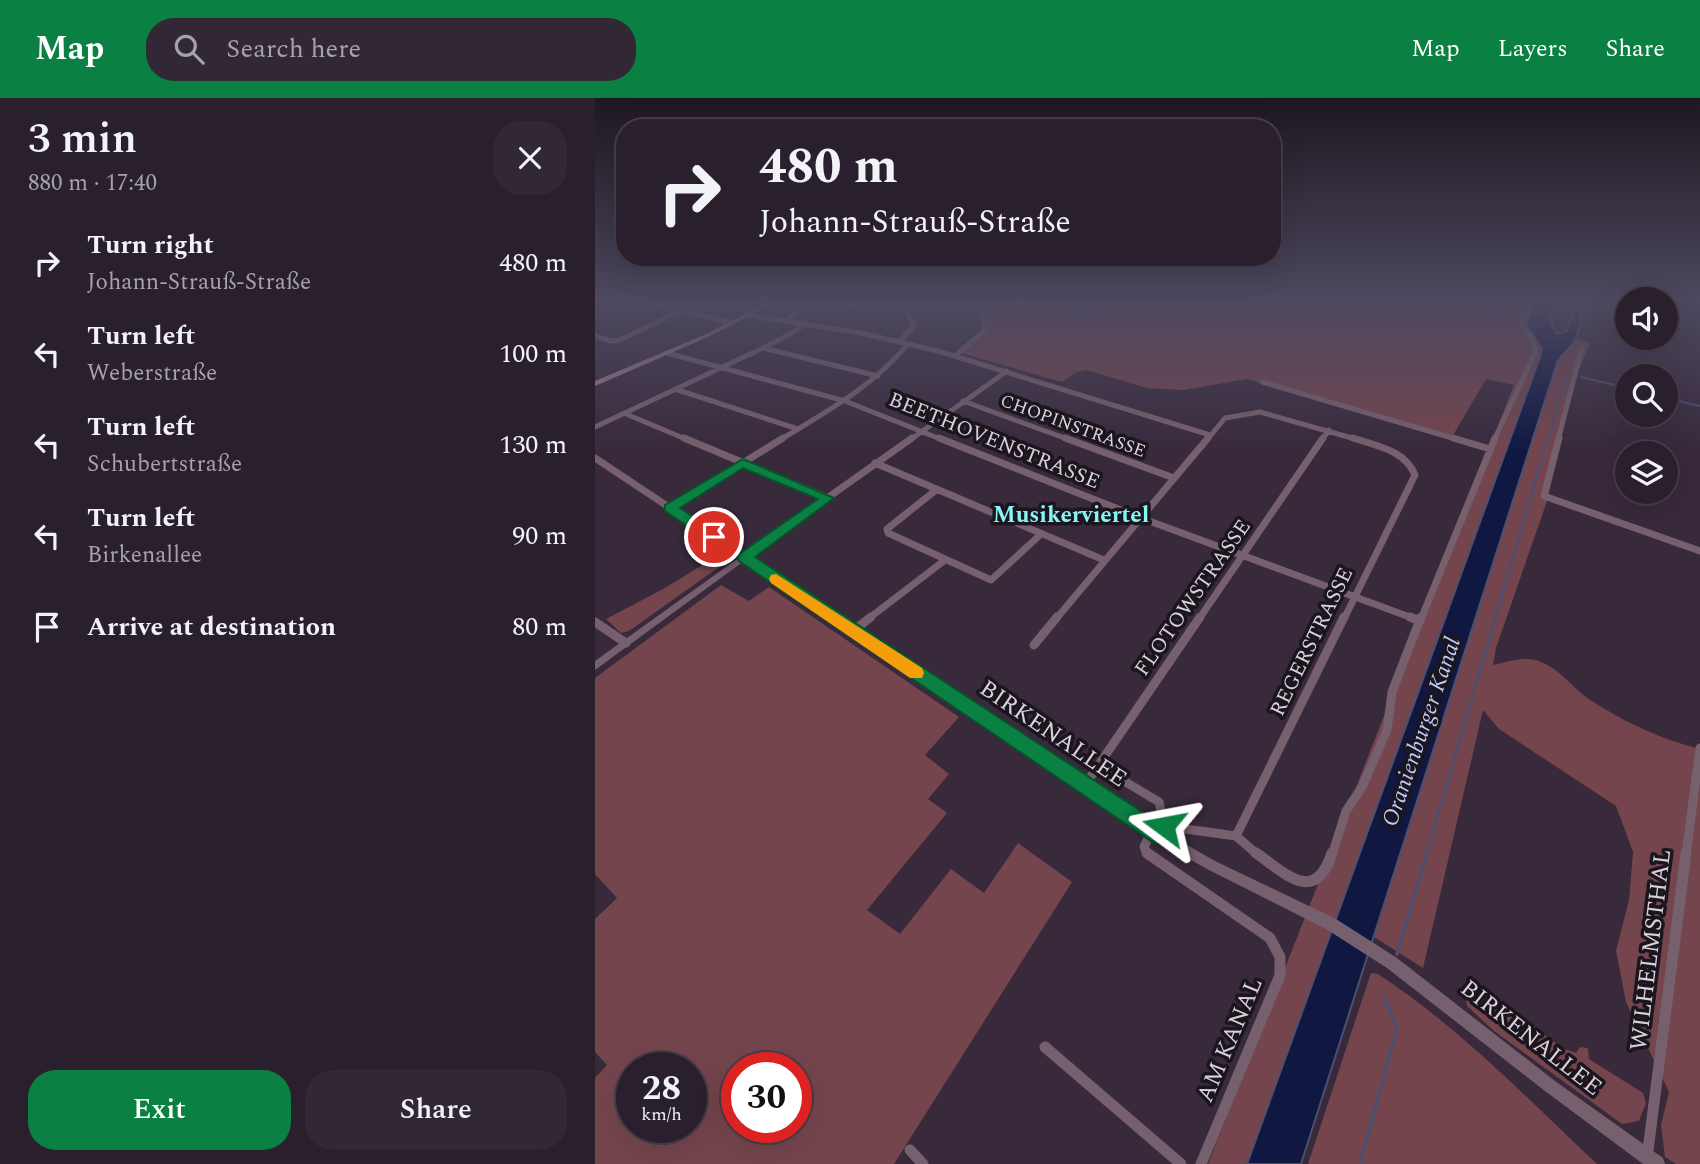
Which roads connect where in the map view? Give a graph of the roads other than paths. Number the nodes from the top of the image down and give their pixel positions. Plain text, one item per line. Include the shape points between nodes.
1 (665, 353) edge
2 (669, 353) edge
3 (754, 353) edge
4 (782, 353) edge
5 (900, 353) edge
6 (942, 353) edge
7 (959, 353) edge
8 (1535, 353) edge
9 (1581, 353) edge
10 (955, 356) junction
11 (722, 369) junction
12 (1007, 370) junction
13 (878, 376) junction
14 (1262, 382) dead end
15 (595, 384) edge
16 (678, 390) junction
17 (845, 401) junction
18 (963, 401) junction
19 (626, 414) junction
20 (595, 427) edge
21 (798, 429) junction
22 (921, 430) junction
23 (1329, 430) junction
24 (1210, 435) junction
25 (1490, 449) junction
26 (595, 458) edge
27 (743, 463) junction
28 (875, 463) junction
29 (1174, 478) junction
30 (936, 490) junction
31 (828, 498) junction
32 (670, 508) junction
33 (1141, 518) junction
34 (1040, 535) junction
35 (1700, 551) edge
36 (1244, 556) junction
37 (744, 558) junction
38 (945, 559) junction
39 (1104, 560) junction
40 (1354, 598) junction
41 (1420, 621) junction
42 (595, 622) edge
43 (853, 631) junction
44 (626, 643) junction
45 (1034, 645) dead end
46 (595, 666) edge
47 (1700, 748) edge
48 (1098, 766) junction
49 (1085, 785) junction
50 (1158, 830) junction
51 (1236, 836) junction
52 (1045, 1047) dead end
53 (910, 1150) dead end
54 (1652, 1161) edge
55 (923, 1164) edge
56 (1181, 1164) edge
57 (1201, 1164) edge

1 - 15 main road
2 - 11 street, BEETHOVENSTRASSE
3 - 11 street
4 - 13 street
5 - 13 street
6 - 10 street
7 - 10 street
8 - 25 street
9 - 35 street via 1543,496
10 - 12 street
11 - 16 street
11 - 17 street, BEETHOVENSTRASSE
12 - 18 street
12 - 24 street
13 - 17 street
14 - 25 street
16 - 19 street
16 - 21 street
17 - 21 street
17 - 22 street, BEETHOVENSTRASSE
18 - 22 street
18 - 29 street, CHOPINSTRASSE
19 - 20 street
19 - 27 street
21 - 27 street
22 - 28 street
22 - 33 street, BEETHOVENSTRASSE
23 - 24 street via 1260,412 1225,418
23 - 36 street, FLOTOWSTRASSE
23 - 40 street, REGERSTRASSE via 1395,452 1410,463 1415,475
24 - 29 street
25 - 41 street
26 - 32 street, BIRKENALLEE
27 - 31 street
27 - 32 street
28 - 30 street
28 - 31 street
29 - 33 street
30 - 34 street
30 - 38 street via 887,528 888,533
31 - 37 street
32 - 37 street, BIRKENALLEE
33 - 36 street, BEETHOVENSTRASSE
33 - 39 street
34 - 38 street via 991,580
34 - 39 street
36 - 40 street, BEETHOVENSTRASSE
36 - 48 street, FLOTOWSTRASSE
37 - 43 street, BIRKENALLEE
37 - 44 street
38 - 43 street
39 - 45 street
40 - 41 street, BEETHOVENSTRASSE
40 - 51 street, REGERSTRASSE
41 - 51 street via 1392,692 1379,751 1346,811 1328,866 1319,878 1298,882
42 - 44 street
43 - 49 street, BIRKENALLEE
44 - 46 street
47 - 54 street, WILHELMSTHAL
48 - 49 street, FLOTOWSTRASSE
48 - 50 street via 1159,802
49 - 50 street, BIRKENALLEE
50 - 51 street
50 - 54 street, BIRKENALLEE via 1211,865 1331,924 1383,956
50 - 57 street, AM KANAL via 1144,847 1148,855 1270,938 1280,957 1280,975
52 - 56 street
53 - 55 street

